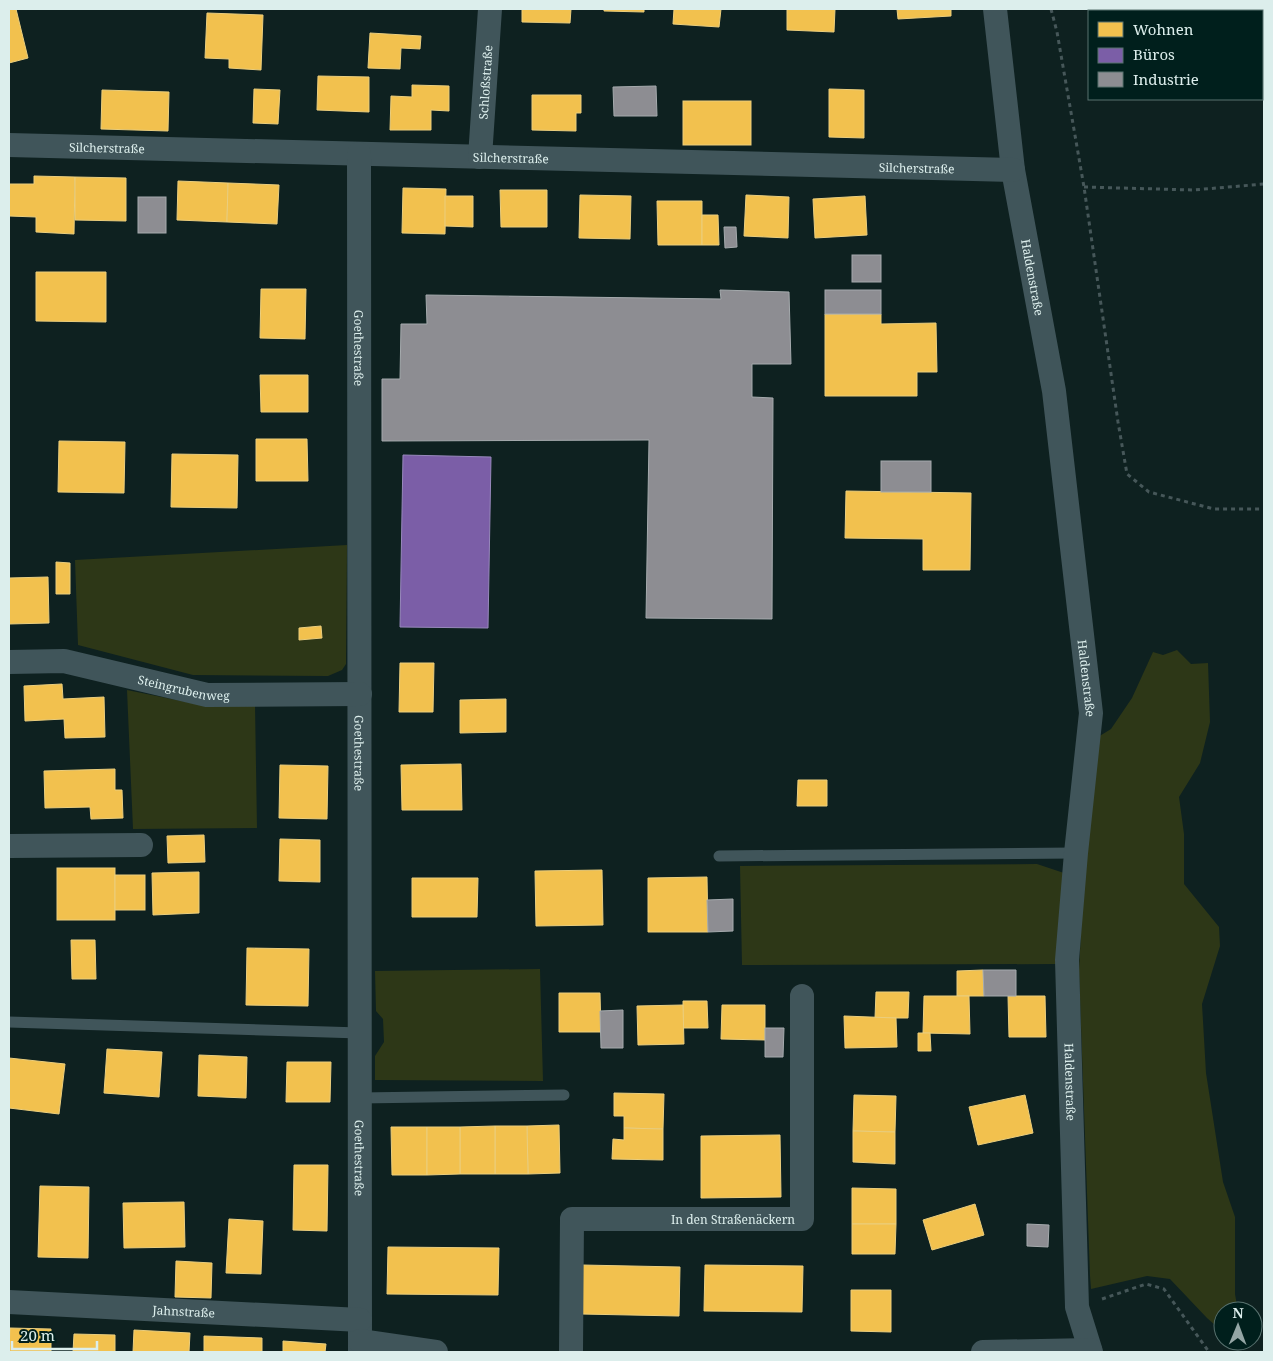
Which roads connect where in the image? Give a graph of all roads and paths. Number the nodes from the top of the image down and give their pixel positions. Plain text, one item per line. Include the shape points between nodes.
1 (490, 9) edge
2 (995, 9) edge
3 (1051, 9) edge
4 (9, 145) edge
5 (359, 154) junction
6 (480, 157) junction
7 (1013, 170) junction
8 (1264, 184) edge
9 (1084, 187) junction
10 (1264, 509) edge
11 (9, 662) edge
12 (360, 694) junction
13 (141, 845) dead end
14 (9, 846) edge
15 (1076, 854) junction
16 (718, 856) dead end
17 (802, 996) dead end
18 (9, 1022) edge
19 (360, 1033) junction
20 (564, 1095) dead end
21 (360, 1098) junction
22 (9, 1302) edge
23 (1077, 1307) junction
24 (360, 1338) edge
25 (1091, 1351) edge
26 (436, 1352) edge
27 (571, 1352) edge
28 (983, 1352) edge
29 (1209, 1352) edge

1 - 6 street, Schloßstraße
2 - 7 street, Haldenstraße
3 - 9 path
4 - 5 street, Silcherstraße
5 - 6 street, Silcherstraße
5 - 12 street, Goethestraße
6 - 7 street, Silcherstraße
7 - 15 street, Haldenstraße via 1054,392 1091,713
8 - 9 path via 1193,190
9 - 10 path via 1127,474 1149,492 1214,509
11 - 12 street, Steingrubenweg via 64,661 207,695
12 - 19 street, Goethestraße
13 - 14 street
15 - 16 lane
15 - 23 street, Haldenstraße via 1067,960
17 - 27 street, In den Straßenäckern via 802,1219 572,1219
18 - 19 lane
19 - 21 street, Goethestraße
20 - 21 lane
21 - 24 street, Goethestraße
22 - 24 street, Jahnstraße
23 - 25 street, Haldenstraße
23 - 29 path via 1146,1284 1164,1289
24 - 26 street, Jahnstraße
25 - 28 street

